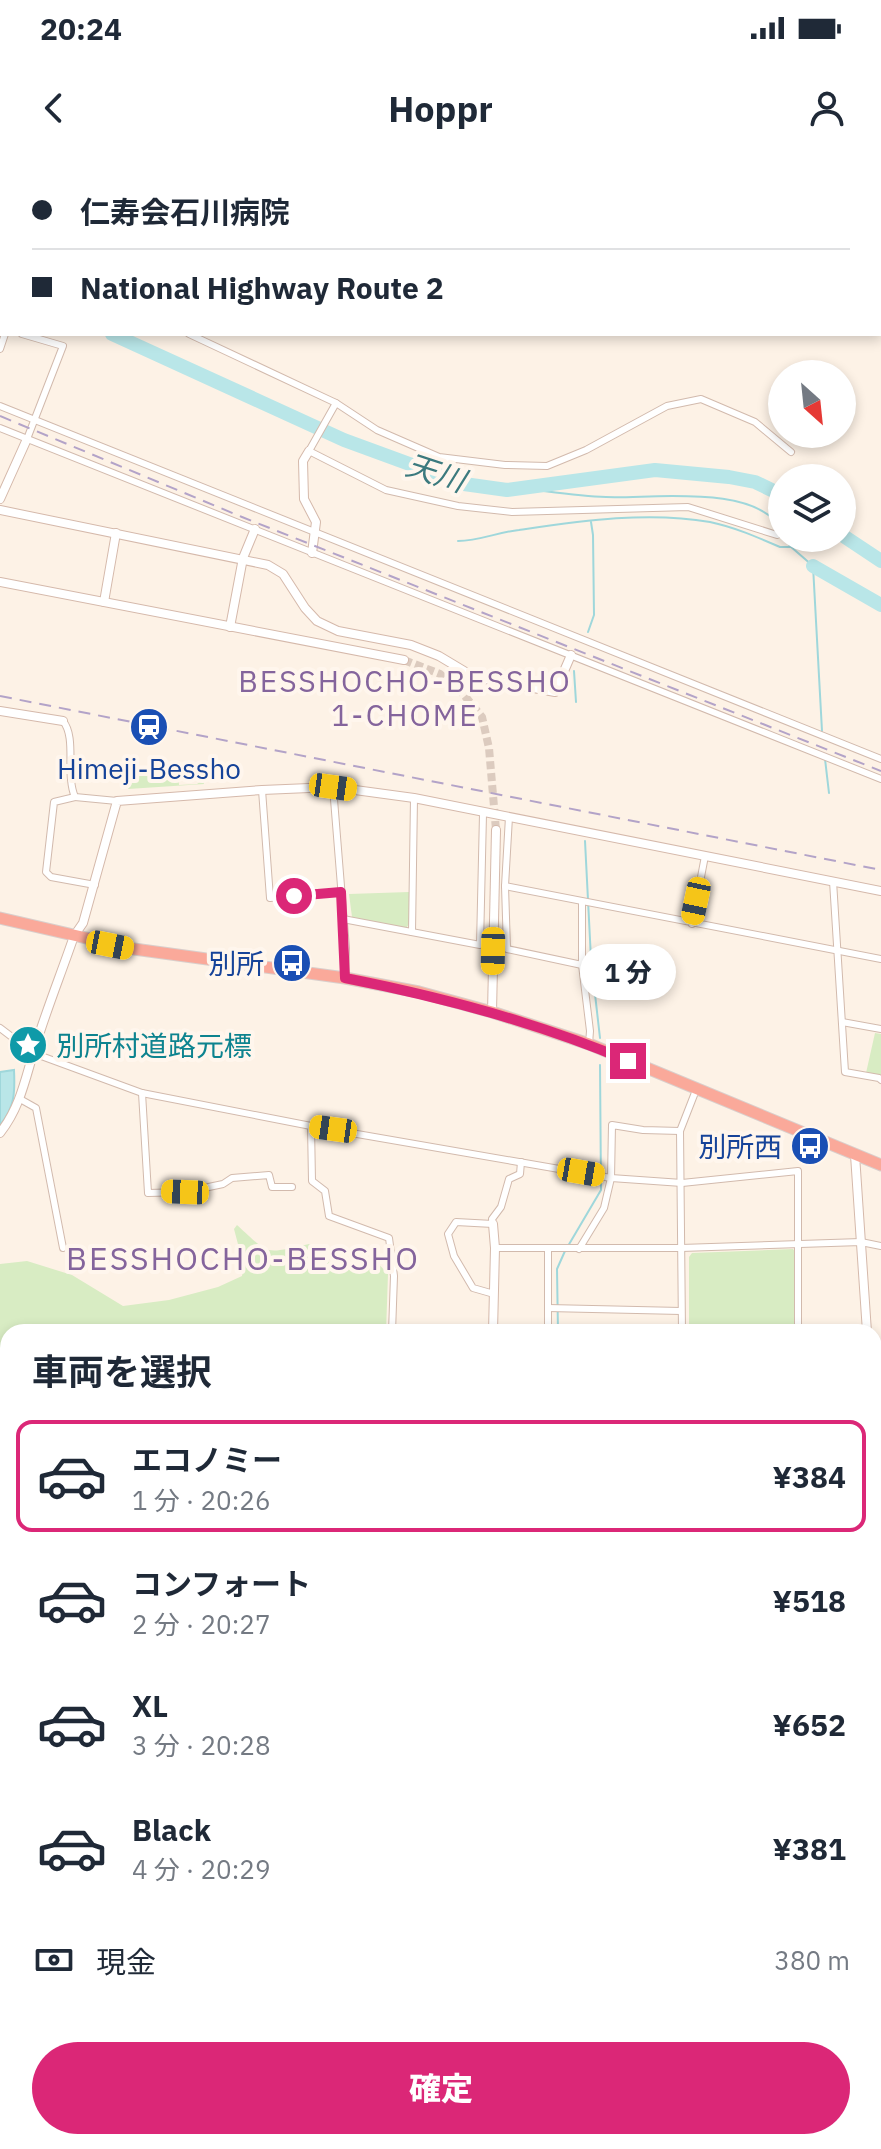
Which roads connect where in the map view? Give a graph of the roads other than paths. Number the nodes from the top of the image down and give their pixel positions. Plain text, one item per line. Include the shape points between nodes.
1 (29, 336) edge
2 (193, 336) edge
3 (0, 406) edge
4 (334, 406) junction
5 (35, 418) junction
6 (0, 428) edge
7 (27, 439) junction
8 (311, 447) junction
9 (791, 452) dead end
10 (0, 499) edge
11 (0, 510) edge
12 (255, 529) junction
13 (316, 531) junction
14 (768, 532) edge
15 (116, 533) junction
16 (312, 553) junction
17 (243, 558) junction
18 (0, 582) edge
19 (104, 602) junction
20 (230, 627) junction
21 (571, 655) junction
22 (404, 660) tunnel mouth
23 (0, 711) edge
24 (63, 721) joint
25 (881, 759) edge
26 (881, 779) edge
27 (333, 787) junction
28 (262, 790) junction
29 (75, 797) junction
30 (414, 798) junction
31 (117, 801) junction
32 (483, 814) junction
33 (509, 817) junction
34 (496, 830) tunnel mouth
35 (705, 856) junction
36 (833, 881) junction
37 (95, 885) junction
38 (505, 886) junction
39 (881, 891) edge
40 (341, 892) junction
41 (587, 904) junction
42 (0, 918) edge
43 (343, 919) junction
44 (692, 924) junction
45 (412, 932) junction
46 (74, 936) junction
47 (836, 951) junction
48 (881, 959) edge
49 (582, 965) junction
50 (345, 978) junction
51 (492, 1012) junction
52 (842, 1022) junction
53 (0, 1028) edge
54 (881, 1029) edge
55 (589, 1044) junction
56 (33, 1053) junction
57 (881, 1080) edge
58 (696, 1090) junction
59 (142, 1093) junction
60 (20, 1099) junction
61 (311, 1126) junction
62 (680, 1131) junction
63 (0, 1133) edge
64 (855, 1155) junction
65 (521, 1162) junction
66 (881, 1165) edge
67 (611, 1178) junction
68 (682, 1183) junction
69 (292, 1187) dead end
70 (493, 1224) junction
71 (861, 1242) junction
72 (800, 1245) junction
73 (881, 1246) edge
74 (63, 1248) dead end
75 (495, 1248) junction
76 (681, 1248) junction
77 (548, 1249) junction
78 (579, 1249) junction
79 (494, 1294) junction
80 (548, 1308) junction
81 (681, 1311) junction
82 (392, 1324) edge
83 (493, 1324) edge
84 (548, 1324) edge
85 (682, 1324) edge
86 (798, 1324) edge
87 (866, 1324) edge

1 - 5 street via 63,346
2 - 4 street
3 - 5 street
4 - 8 street
4 - 9 street via 439,457 547,466 667,406 701,399 755,422
5 - 7 street
5 - 13 street
6 - 7 street
7 - 10 street
7 - 12 street
8 - 13 street via 303,461 304,499
8 - 14 street via 386,490 458,506 512,512 688,507
11 - 15 street
12 - 16 street
12 - 17 street
13 - 16 street
13 - 25 street
15 - 17 street
15 - 19 street
16 - 21 street
17 - 20 street
17 - 21 street via 283,574 317,621 338,631 411,645 474,677 555,692
18 - 19 street
19 - 20 street
20 - 22 street
21 - 26 street
23 - 24 street
24 - 29 street via 69,729
27 - 28 street
27 - 30 street
27 - 40 street
28 - 31 street
28 - 40 street via 270,898
29 - 31 street
29 - 37 street via 54,802 46,872
30 - 32 street
30 - 45 street
31 - 37 street
32 - 33 street
32 - 45 street via 480,945
33 - 35 street
33 - 38 street
34 - 51 street
35 - 36 street
35 - 44 street
36 - 39 street
36 - 47 street
37 - 46 street
38 - 41 street
38 - 49 street via 507,949
40 - 43 street
41 - 44 street
41 - 49 street
42 - 46 highway
43 - 45 street
43 - 50 street
44 - 47 street
46 - 50 highway via 151,952
46 - 56 street
47 - 48 street
47 - 52 street
49 - 55 street
50 - 51 highway
51 - 55 highway
52 - 54 street
52 - 57 street via 845,1072
53 - 56 street
55 - 58 highway
56 - 59 street
56 - 60 street
58 - 62 street
58 - 64 highway
59 - 61 street
59 - 69 street via 148,1193 185,1192 232,1178 269,1175 272,1187
60 - 63 street
60 - 74 street via 36,1108
61 - 65 street
61 - 82 street via 312,1181 325,1191 329,1216 389,1238
62 - 67 street via 612,1125
62 - 68 street
64 - 66 highway
64 - 71 street
65 - 67 street
65 - 70 street via 520,1174 509,1179
67 - 68 street
67 - 78 street via 604,1208
68 - 72 street via 798,1171
68 - 76 street
70 - 75 street
70 - 79 street via 456,1222 448,1234 473,1288
71 - 72 street
71 - 73 street
71 - 87 street
72 - 76 street
72 - 86 street
75 - 77 street
75 - 79 street
76 - 78 street
76 - 81 street
77 - 78 street
77 - 80 street
79 - 83 street
80 - 81 street
80 - 84 street
81 - 85 street

